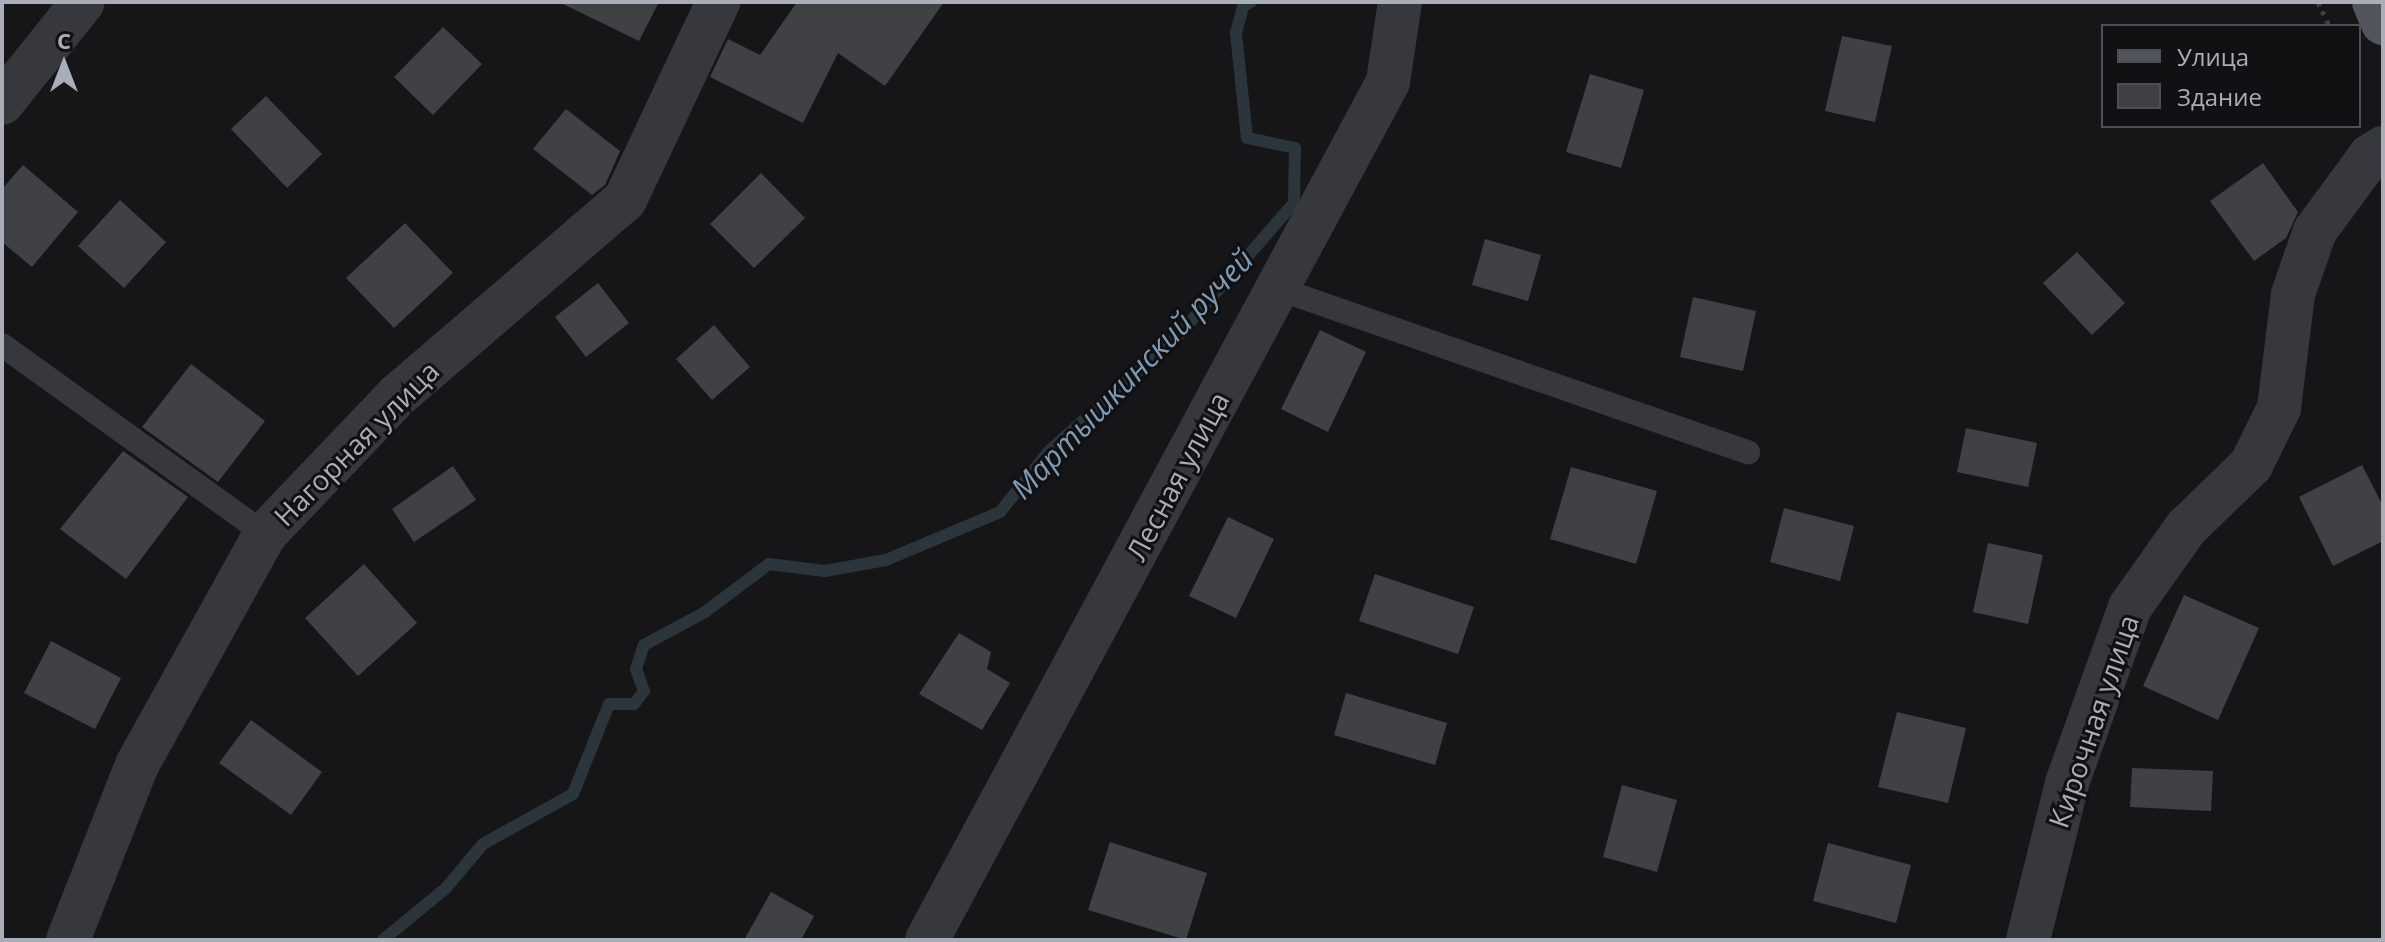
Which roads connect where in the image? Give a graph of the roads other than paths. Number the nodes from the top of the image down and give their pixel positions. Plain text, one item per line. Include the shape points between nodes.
1 (83, 2) edge
2 (718, 2) edge
3 (1400, 2) edge
4 (2374, 2) edge
5 (2383, 23) edge
6 (2, 103) edge
7 (2383, 148) edge
8 (1276, 288) junction
9 (2, 345) edge
10 (1748, 452) dead end
11 (265, 534) junction
12 (68, 940) edge
13 (927, 940) edge
14 (2028, 940) edge

1 - 6 street
2 - 11 street, Нагорная улица via 625,200 398,395
3 - 8 street, Лесная улица via 1388,82
4 - 5 main road
7 - 14 street, Кирочная улица via 2370,156 2315,231 2293,294 2279,408 2251,465 2186,528 2130,607 2067,783
8 - 10 lane
8 - 13 street, Лесная улица
9 - 11 lane
11 - 12 street, Нагорная улица via 137,765

